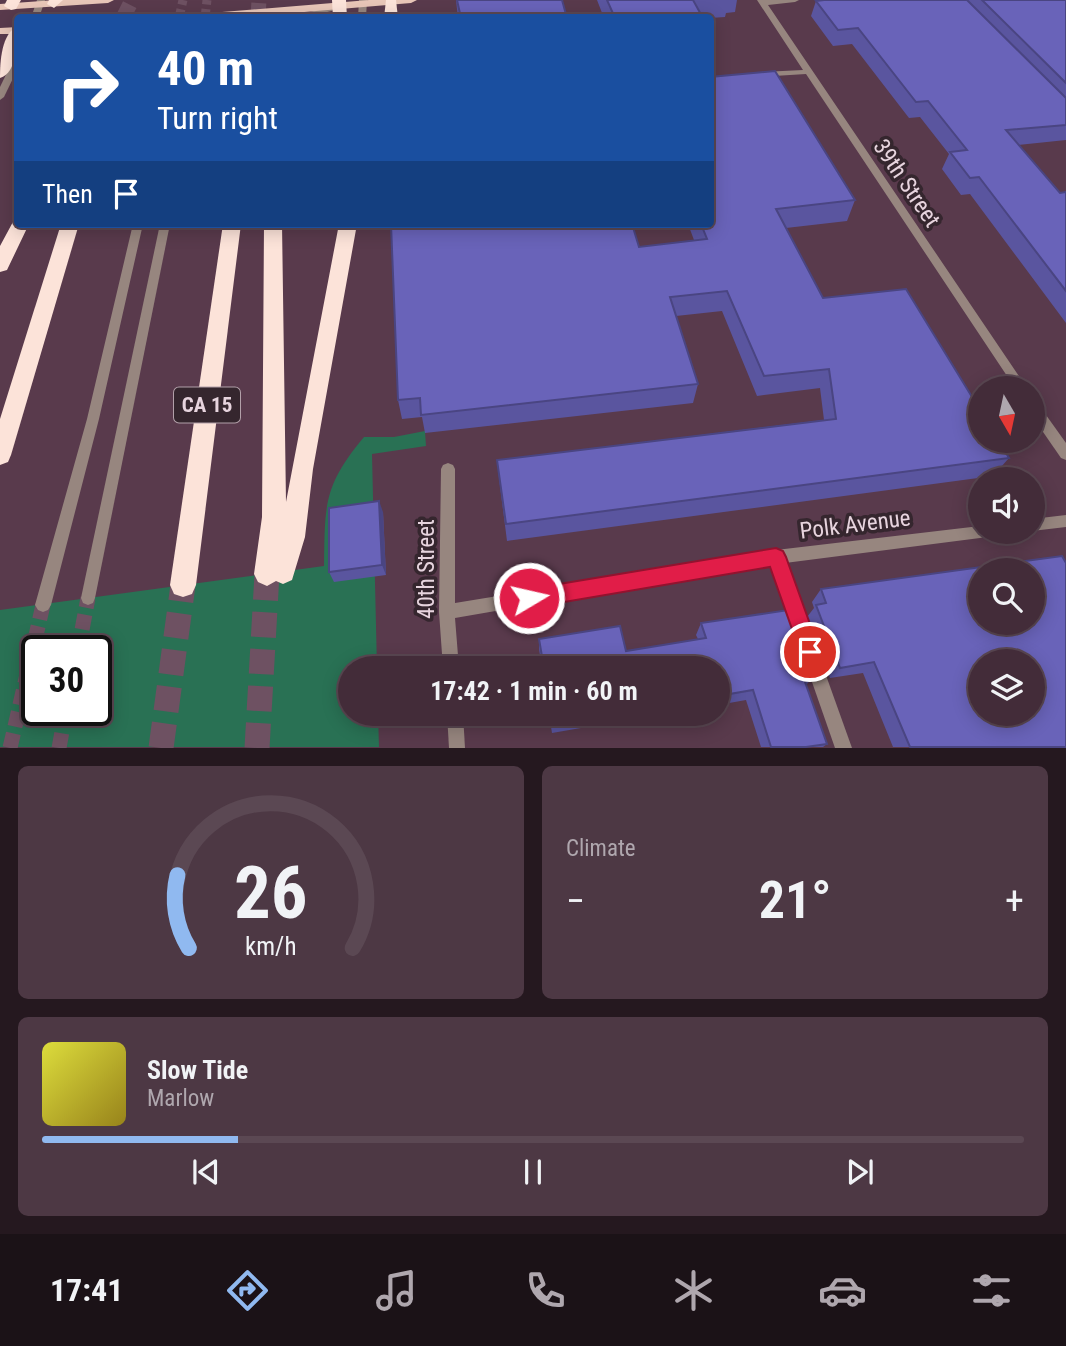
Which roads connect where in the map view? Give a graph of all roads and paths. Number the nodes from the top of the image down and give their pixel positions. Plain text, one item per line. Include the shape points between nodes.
1 (71, 0) edge
2 (108, 0) edge
3 (411, 0) edge
4 (795, 0) edge
5 (391, 1) edge
6 (761, 1) edge
7 (48, 2) edge
8 (363, 2) edge
9 (8, 4) edge
10 (339, 8) edge
11 (247, 14) edge
12 (311, 14) edge
13 (14, 40) edge
14 (14, 67) edge
15 (806, 72) junction
16 (0, 74) edge
17 (751, 75) edge
18 (0, 97) edge
19 (18, 228) edge
20 (69, 228) edge
21 (137, 228) edge
22 (164, 228) edge
23 (231, 228) edge
24 (273, 228) edge
25 (344, 228) edge
26 (0, 265) edge
27 (1013, 376) edge
28 (1045, 424) edge
29 (1066, 454) edge
30 (0, 455) edge
31 (448, 470) dead end
32 (1066, 521) edge
33 (1045, 523) edge
34 (968, 533) edge
35 (776, 557) junction
36 (183, 585) tunnel mouth
37 (88, 598) tunnel mouth
38 (43, 605) tunnel mouth
39 (447, 612) junction
40 (450, 656) edge
41 (456, 726) edge
42 (457, 747) edge
43 (844, 747) edge

1 - 7 street
2 - 7 main road
3 - 5 main road
4 - 6 street
5 - 8 main road
6 - 15 street, 39th Street
7 - 9 main road
8 - 10 main road
10 - 11 main road
10 - 12 street
13 - 16 highway
14 - 18 street
15 - 17 street
15 - 27 street, 39th Street
19 - 26 highway
20 - 30 highway
21 - 38 street
22 - 37 street
23 - 36 highway, CA 15
24 - 25 highway via 275,573 293,537
28 - 29 street
31 - 39 street, 40th Street
32 - 33 street
34 - 35 street, Polk Avenue
35 - 39 street, Polk Avenue
35 - 43 street
39 - 40 street, 40th Street
41 - 42 street

